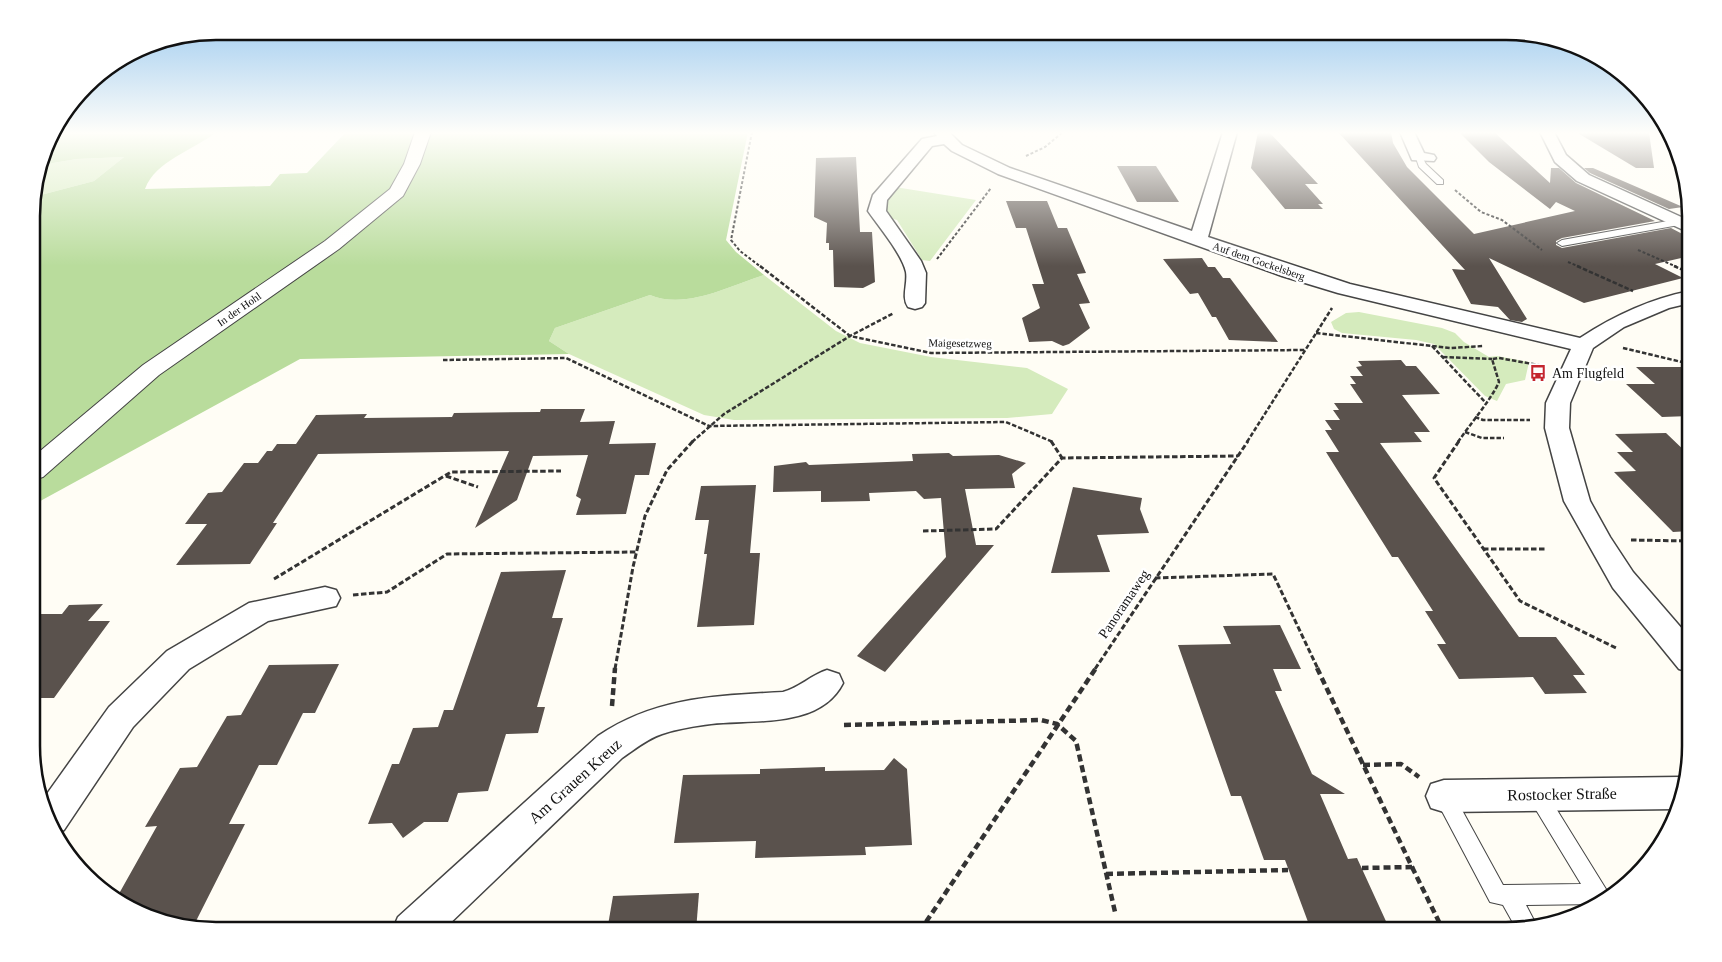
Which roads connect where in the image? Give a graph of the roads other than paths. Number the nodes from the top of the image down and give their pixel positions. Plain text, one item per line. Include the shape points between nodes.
1 (405, 177) edge
2 (898, 177) edge
3 (1023, 177) edge
4 (1217, 177) edge
5 (1435, 177) edge
6 (1581, 177) edge
7 (1440, 182) dead end
8 (1682, 221) edge
9 (1682, 224) edge
10 (1198, 240) junction
11 (1562, 243) dead end
12 (1682, 299) edge
13 (914, 303) road end
14 (1588, 343) junction
15 (1557, 428) joint
16 (40, 465) edge
17 (325, 598) road end
18 (1682, 650) edge
19 (827, 683) dead end
20 (1675, 793) edge
21 (1537, 794) junction
22 (1444, 796) joint
23 (54, 814) edge
24 (1509, 895) junction
25 (1523, 921) edge
26 (422, 922) edge

1 - 16 street, In der Hohl via 397,192 332,245 151,370
2 - 13 street, Auf dem Gockelsberg via 879,199 877,211 912,261 916,273
3 - 10 street, Auf dem Gockelsberg
4 - 10 street
5 - 7 lane
6 - 8 street
9 - 11 lane
10 - 14 street, Auf dem Gockelsberg via 1345,289
12 - 14 street via 1617,323
14 - 15 street via 1558,403
15 - 18 street via 1577,500 1598,540 1623,580
17 - 23 street via 260,612 178,660 121,717
19 - 26 street, Am Grauen Kreuz via 801,701 783,706 710,710 656,721 630,733 575,779
20 - 21 street, Rostocker Straße
21 - 22 street, Rostocker Straße
21 - 24 lane via 1599,894
22 - 24 lane via 1497,895
24 - 25 lane

